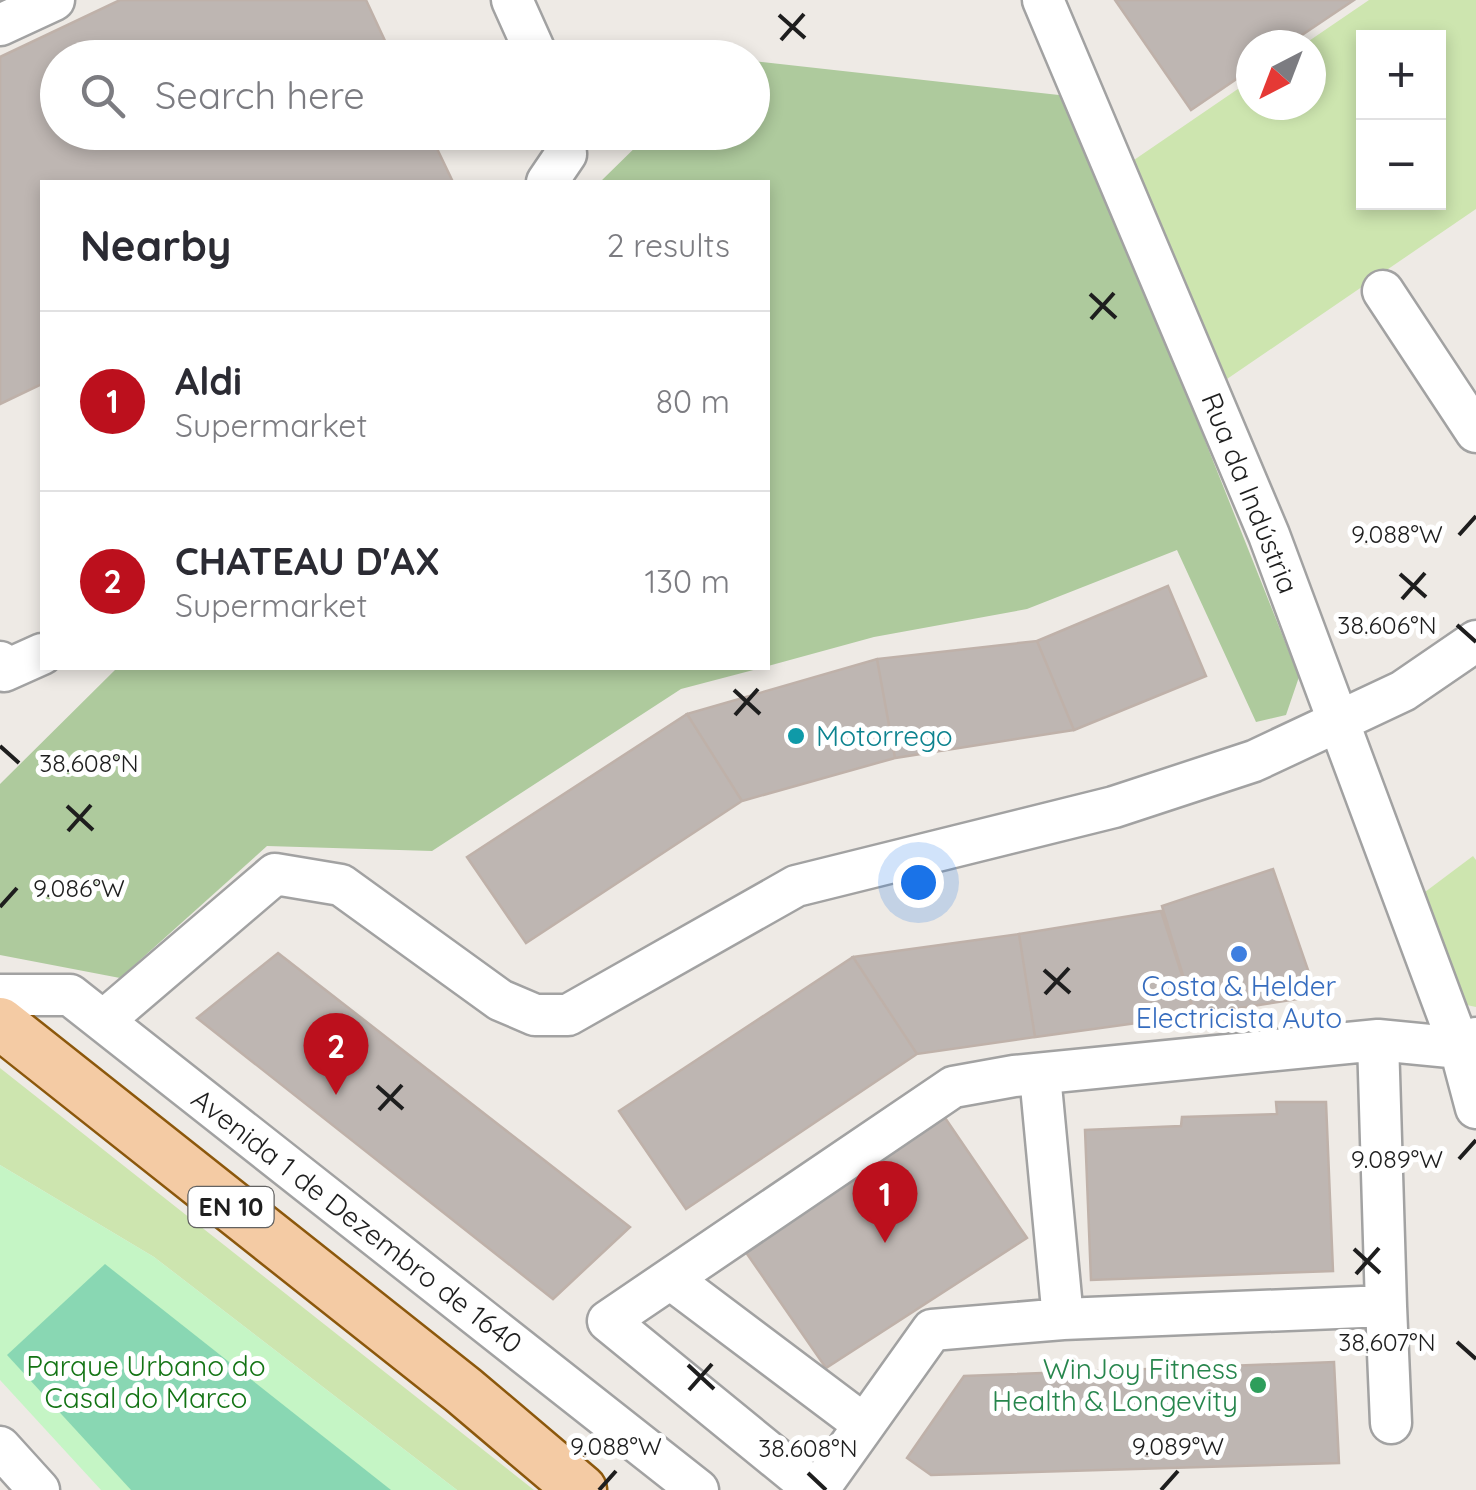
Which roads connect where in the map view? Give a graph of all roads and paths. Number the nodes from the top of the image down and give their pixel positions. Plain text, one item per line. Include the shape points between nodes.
1 (54, 0) edge
2 (512, 0) edge
3 (1043, 0) edge
4 (0, 26) edge
5 (530, 40) edge
6 (566, 150) edge
7 (547, 180) edge
8 (1383, 291) dead end
9 (1476, 432) edge
10 (1476, 641) edge
11 (40, 655) edge
12 (0, 662) edge
13 (1338, 720) junction
14 (0, 994) edge
15 (103, 1021) junction
16 (0, 1023) edge
17 (1378, 1040) junction
18 (1468, 1043) edge
19 (1040, 1075) junction
20 (1476, 1108) edge
21 (672, 1280) junction
22 (1386, 1306) junction
23 (1063, 1318) junction
24 (463, 1390) junction
25 (1391, 1423) dead end
26 (862, 1424) junction
27 (0, 1447) edge
28 (39, 1490) edge
29 (581, 1490) edge
30 (603, 1490) edge
31 (698, 1490) edge
32 (816, 1490) edge

1 - 4 street
2 - 5 street
3 - 13 street, Rua da Indústria via 1269,535
6 - 7 street
8 - 9 street
10 - 13 street via 1403,691
11 - 12 street via 4,671
13 - 15 street via 1254,761 1114,806 796,886 568,1015 534,1015 500,1000 341,885 275,874
13 - 18 street, Rua da Indústria
14 - 15 street, Avenida 1 de Dezembro de 1640 via 70,995
15 - 31 street, Avenida 1 de Dezembro de 1640
16 - 24 main road, EN 10
17 - 18 street
17 - 19 street
17 - 22 street
18 - 20 street, Rua da Indústria
19 - 21 street via 953,1087
19 - 23 street
21 - 26 street
21 - 32 street via 608,1322
22 - 23 street
22 - 25 street
23 - 26 street via 932,1330
24 - 29 main road, EN 10
24 - 30 main road, EN 10
26 - 32 street
27 - 28 street

